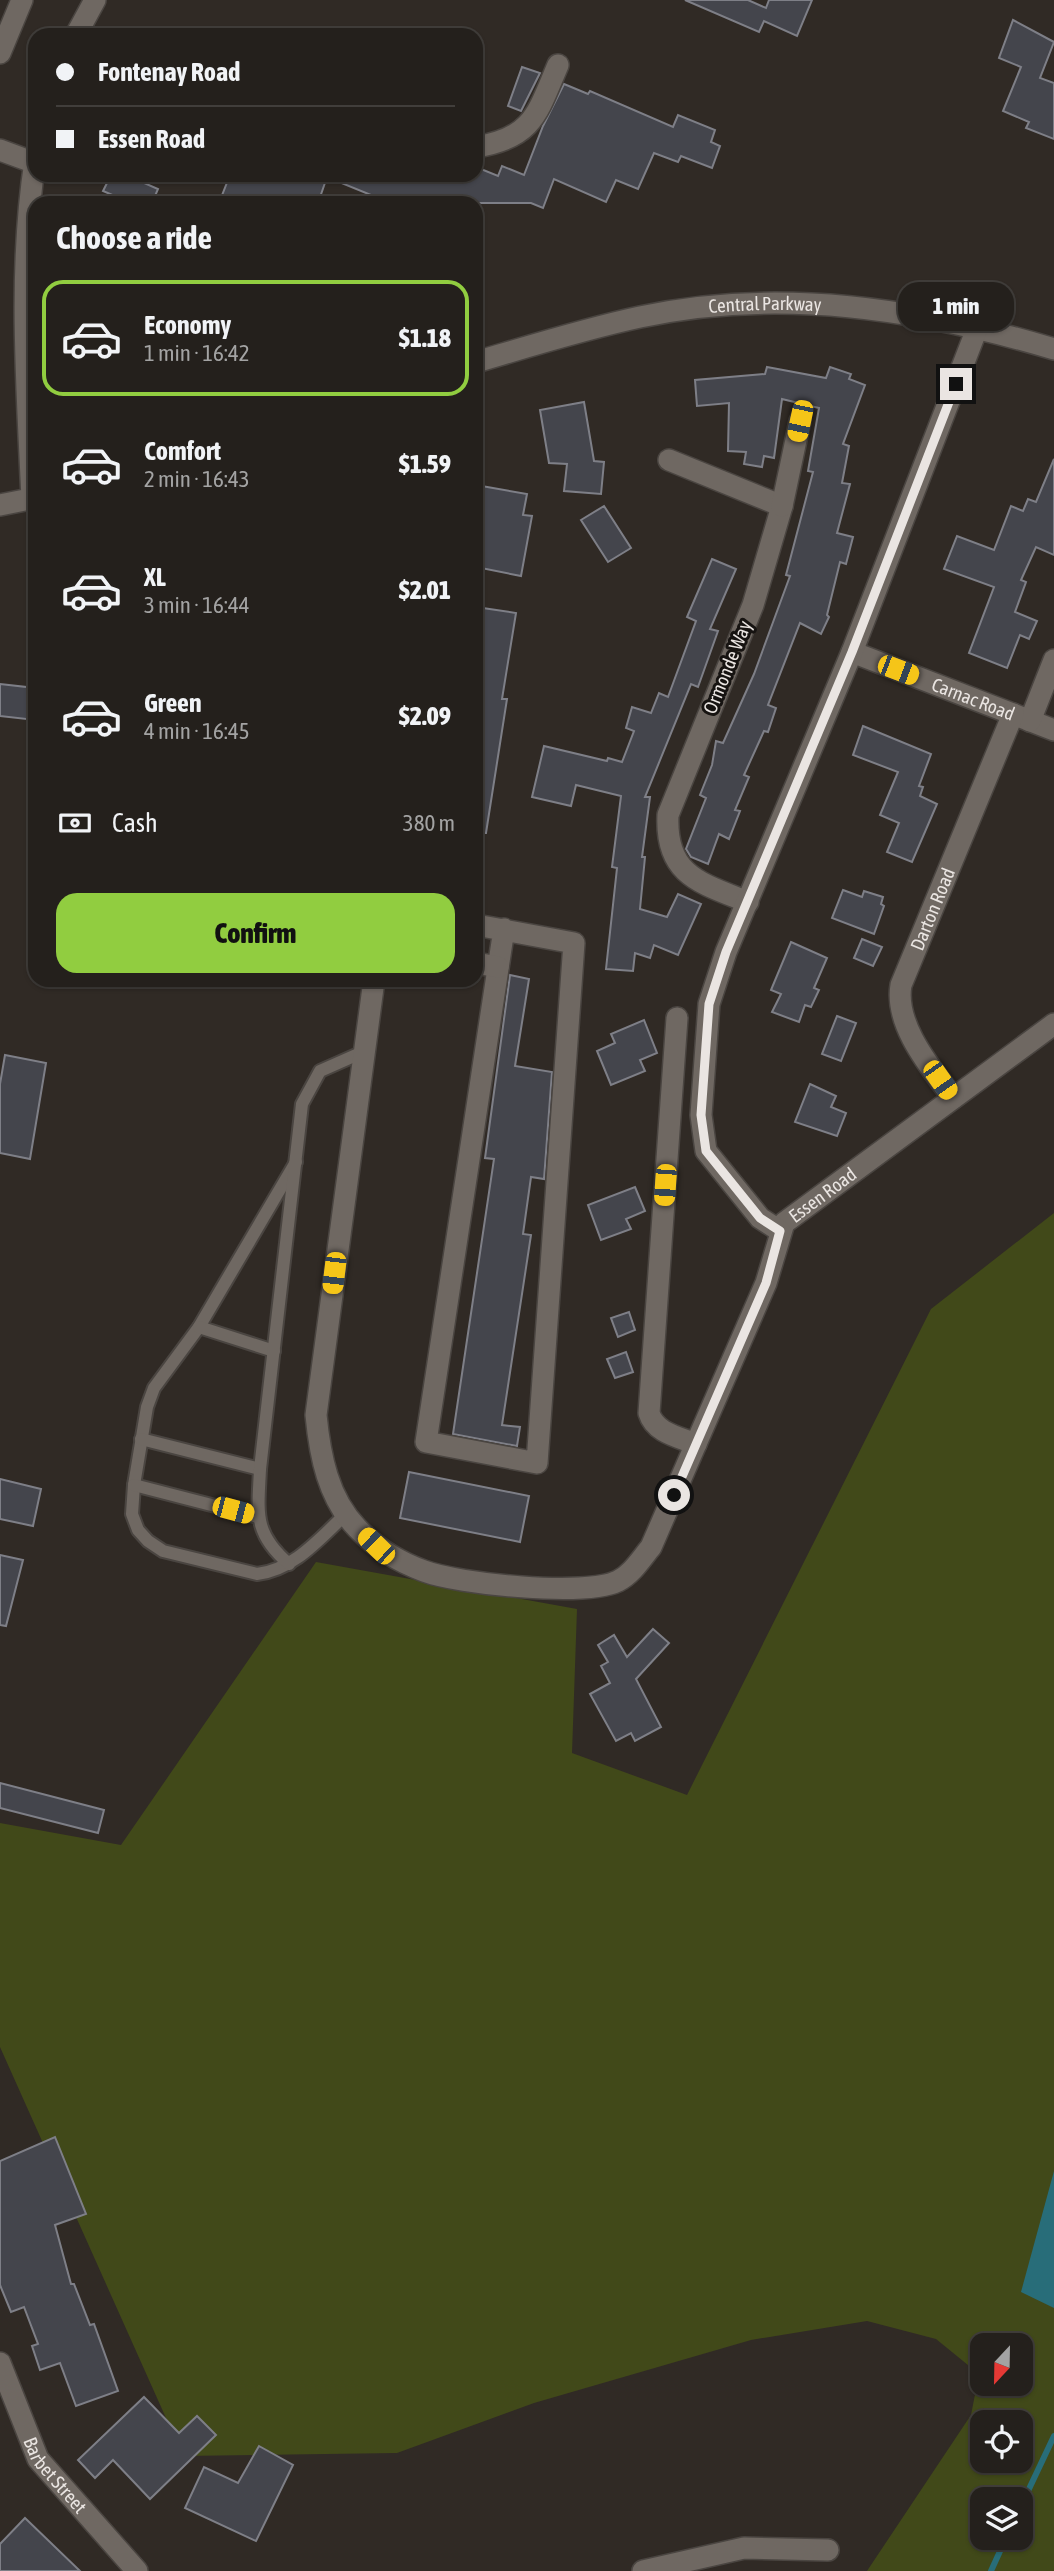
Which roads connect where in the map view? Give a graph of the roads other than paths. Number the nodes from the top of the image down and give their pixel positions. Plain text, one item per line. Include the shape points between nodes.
1 (22, 0) edge
2 (95, 0) edge
3 (80, 28) edge
4 (0, 53) edge
5 (558, 65) dead end
6 (483, 146) edge
7 (0, 150) edge
8 (28, 160) edge
9 (28, 246) edge
10 (978, 326) junction
11 (1054, 349) edge
12 (483, 360) edge
13 (28, 407) edge
14 (800, 421) dead end
15 (669, 460) dead end
16 (28, 499) edge
17 (0, 505) edge
18 (782, 506) junction
19 (852, 652) junction
20 (1054, 660) edge
21 (1021, 717) junction
22 (1054, 730) edge
23 (748, 902) junction
24 (483, 926) edge
25 (504, 929) junction
26 (483, 964) edge
27 (498, 967) junction
28 (373, 987) edge
29 (677, 1018) dead end
30 (1054, 1024) edge
31 (363, 1052) junction
32 (953, 1098) junction
33 (296, 1162) junction
34 (780, 1231) junction
35 (199, 1327) junction
36 (274, 1351) junction
37 (141, 1439) junction
38 (696, 1444) junction
39 (260, 1469) junction
40 (134, 1485) junction
41 (346, 1514) junction
42 (258, 1517) junction
43 (289, 1564) junction
44 (0, 2363) edge
45 (828, 2550) dead end
46 (137, 2571) edge
47 (643, 2571) edge

1 - 4 street
2 - 3 street
5 - 6 street via 529,127 502,143
7 - 8 street
9 - 13 street
10 - 11 street, Central Parkway
10 - 12 street, Central Parkway via 887,309 828,304 715,306 642,316
10 - 19 street, Essen Road
14 - 18 street, Ormonde Way
15 - 18 street
16 - 17 street
18 - 23 street, Ormonde Way via 753,605 668,815 669,846 682,870 708,887
19 - 21 street, Carnac Road
19 - 23 street, Essen Road
20 - 21 street, Darton Road
21 - 22 street, Carnac Road
21 - 32 street, Darton Road via 899,997 913,1036
23 - 34 street, Essen Road via 709,1004 703,1141 712,1162 760,1218
24 - 25 street
25 - 27 street
25 - 27 street via 574,943 537,1463 426,1442
26 - 27 street
28 - 31 street
29 - 38 street via 649,1413 658,1427
30 - 32 street, Essen Road
31 - 33 lane via 320,1071 311,1084 302,1104
31 - 41 street via 316,1415 327,1475
32 - 34 street, Essen Road via 784,1223
33 - 35 lane
33 - 36 lane
34 - 38 street via 766,1283
35 - 36 lane
35 - 37 lane via 154,1388
36 - 39 lane
37 - 39 lane
37 - 40 lane
38 - 41 street via 651,1547 618,1581 588,1590 456,1580 423,1571 376,1546
39 - 42 lane
40 - 42 lane
40 - 43 lane via 132,1514 138,1530 163,1551 257,1574
41 - 43 lane
42 - 43 lane via 270,1546
44 - 46 street, Barbet Street via 38,2459
45 - 47 street via 744,2548

